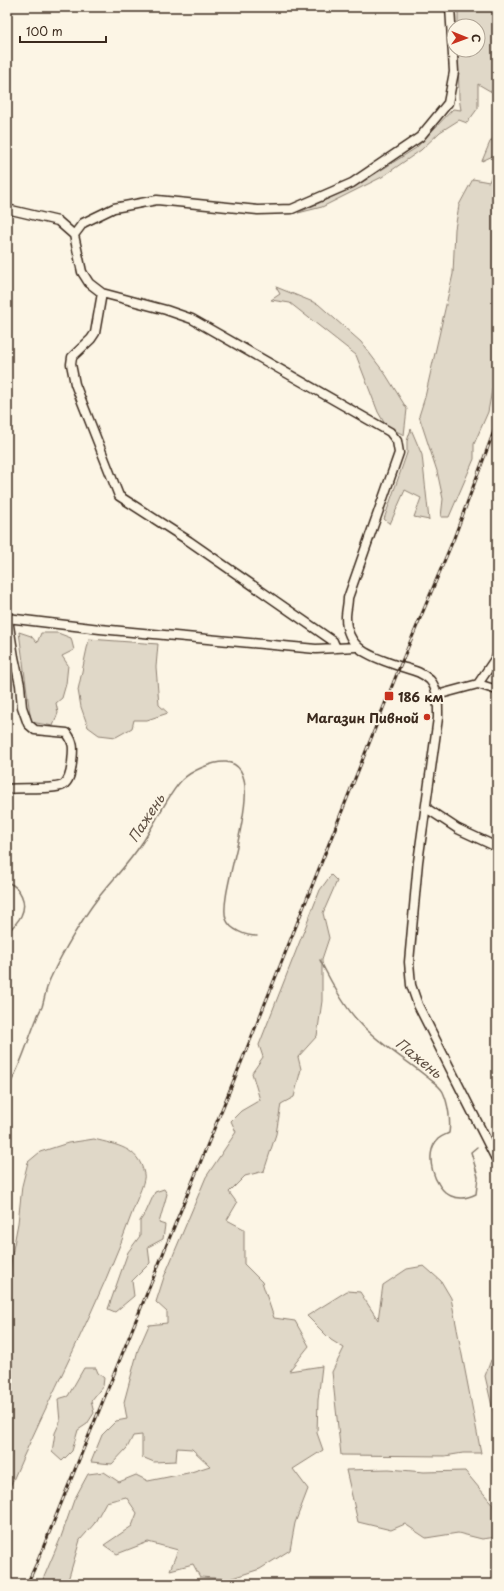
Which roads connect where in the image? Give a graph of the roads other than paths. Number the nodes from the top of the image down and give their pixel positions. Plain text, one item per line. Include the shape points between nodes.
1 (450, 7) edge
2 (7, 209) edge
3 (74, 235) junction
4 (102, 293) junction
5 (7, 618) edge
6 (356, 647) junction
7 (336, 648) junction
8 (497, 656) edge
9 (478, 684) junction
10 (497, 690) edge
11 (437, 695) junction
12 (7, 788) edge
13 (426, 808) junction
14 (497, 847) edge
15 (497, 1161) edge

1 - 3 street via 454,72 448,102 420,137 352,182 292,209 258,210 157,200 114,208 83,223
2 - 3 street via 58,221
3 - 4 street via 82,272 89,283
4 - 6 street via 192,319 390,432 397,441 399,453 348,598 346,617 349,635
4 - 7 street via 95,332 72,357 71,364 75,384 119,496 189,541 333,641
5 - 7 street via 316,649
5 - 12 street via 22,708 28,724 35,730 67,733 72,741 73,754 69,779 63,785
6 - 7 street
6 - 11 street via 419,672 430,681
8 - 9 street
9 - 10 street
9 - 11 street
11 - 13 street via 438,718
13 - 14 street via 458,829
13 - 15 street via 411,932 411,984 418,1005

